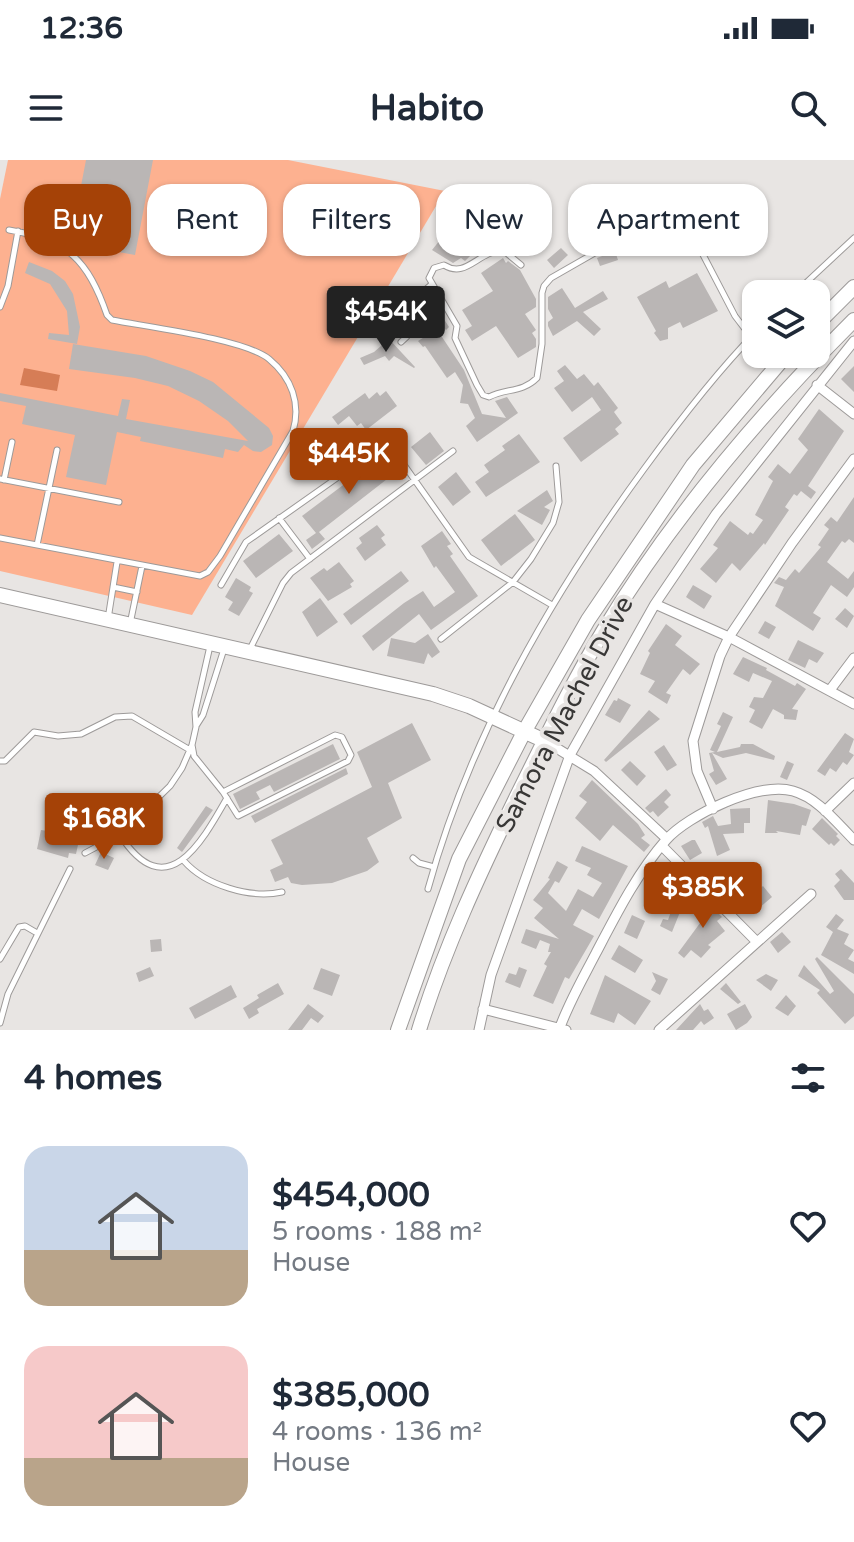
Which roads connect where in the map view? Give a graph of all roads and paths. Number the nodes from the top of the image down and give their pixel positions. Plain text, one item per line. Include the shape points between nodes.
1 (9, 230) dead end
2 (18, 231) junction
3 (854, 238) edge
4 (521, 265) dead end
5 (809, 280) edge
6 (431, 285) junction
7 (854, 287) edge
8 (0, 307) edge
9 (830, 311) edge
10 (854, 320) edge
11 (742, 323) edge
12 (854, 341) edge
13 (401, 342) dead end
14 (742, 348) edge
15 (775, 368) edge
16 (817, 385) junction
17 (854, 414) edge
18 (12, 442) dead end
19 (57, 450) dead end
20 (453, 451) dead end
21 (854, 459) edge
22 (556, 466) dead end
23 (2, 480) edge
24 (417, 481) junction
25 (49, 488) junction
26 (119, 502) dead end
27 (279, 518) junction
28 (0, 538) edge
29 (37, 545) junction
30 (310, 559) junction
31 (117, 561) junction
32 (142, 566) junction
33 (513, 582) junction
34 (221, 585) dead end
35 (113, 587) junction
36 (137, 592) junction
37 (0, 595) edge
38 (655, 604) junction
39 (552, 605) junction
40 (108, 620) junction
41 (130, 625) junction
42 (729, 637) junction
43 (441, 639) dead end
44 (218, 643) junction
45 (250, 650) junction
46 (854, 658) edge
47 (830, 690) junction
48 (854, 704) edge
49 (492, 719) junction
50 (196, 727) junction
51 (524, 732) junction
52 (545, 741) junction
53 (191, 748) junction
54 (570, 755) junction
55 (0, 761) edge
56 (854, 783) edge
57 (225, 795) junction
58 (713, 809) junction
59 (825, 811) junction
60 (120, 835) junction
61 (854, 840) edge
62 (664, 842) junction
63 (85, 853) dead end
64 (413, 858) dead end
65 (184, 861) junction
66 (434, 867) junction
67 (70, 869) dead end
68 (428, 889) dead end
69 (282, 892) dead end
70 (811, 894) dead end
71 (37, 933) junction
72 (757, 942) junction
73 (0, 959) edge
74 (483, 1009) junction
75 (0, 1023) edge
76 (562, 1029) edge
77 (398, 1030) edge
78 (419, 1030) edge
79 (479, 1030) edge
80 (659, 1030) edge

1 - 2 lane
2 - 8 lane
2 - 32 lane via 48,238 76,258 112,320 250,349 268,358 292,388 297,402 293,431 208,572 193,576
3 - 5 lane
4 - 6 lane via 503,250 492,251 459,270 434,268
6 - 11 lane via 457,326 455,338 483,395 489,397 514,392 537,378 542,293 551,278 667,215 679,216 688,226
6 - 13 lane via 410,307 416,324
7 - 9 main road
10 - 52 main road, Samora Machel Drive via 712,475 664,539 604,630
12 - 16 street
14 - 39 lane via 660,447
15 - 51 main road, Samora Machel Drive via 693,465 588,620
16 - 17 street
16 - 38 street via 716,514
18 - 23 lane
19 - 25 lane
20 - 24 lane
21 - 42 street
22 - 33 lane via 559,502 553,523
23 - 25 lane
24 - 27 lane via 385,444
24 - 30 lane
24 - 33 lane via 469,557
25 - 26 lane
25 - 29 lane
27 - 30 lane
27 - 34 lane via 246,542
28 - 29 lane
29 - 31 lane
30 - 45 lane via 283,583
31 - 32 lane
31 - 35 lane
32 - 36 lane
33 - 39 lane
33 - 43 lane
35 - 36 lane
35 - 40 lane
36 - 41 lane
37 - 40 main road
38 - 42 street
38 - 54 street
39 - 49 lane
40 - 41 main road
41 - 44 main road
42 - 47 street
42 - 58 street via 693,741 697,771
44 - 45 main road
44 - 50 lane
44 - 50 lane via 195,712
45 - 49 main road via 433,694
46 - 47 street
47 - 48 street
49 - 51 main road
49 - 66 lane
50 - 53 lane
51 - 52 main road
51 - 77 main road, Samora Machel Drive via 459,859
52 - 54 street
52 - 78 main road, Samora Machel Drive via 471,889
53 - 55 lane via 132,716 115,717 81,734 34,732
53 - 57 lane
53 - 60 lane via 170,786
54 - 62 street via 594,771
54 - 74 street
56 - 59 street
57 - 57 lane via 335,735 342,737 351,755 241,816 235,815
57 - 65 lane
58 - 59 street via 778,789 801,794
58 - 62 street
59 - 61 street
60 - 63 lane
60 - 65 lane via 144,861 162,867
62 - 72 street
62 - 76 street via 623,903
64 - 66 lane
65 - 69 lane via 195,874 243,892
66 - 68 lane
67 - 71 lane
70 - 72 street
71 - 73 lane via 19,927
71 - 75 lane
72 - 80 street
74 - 76 street
74 - 79 street

